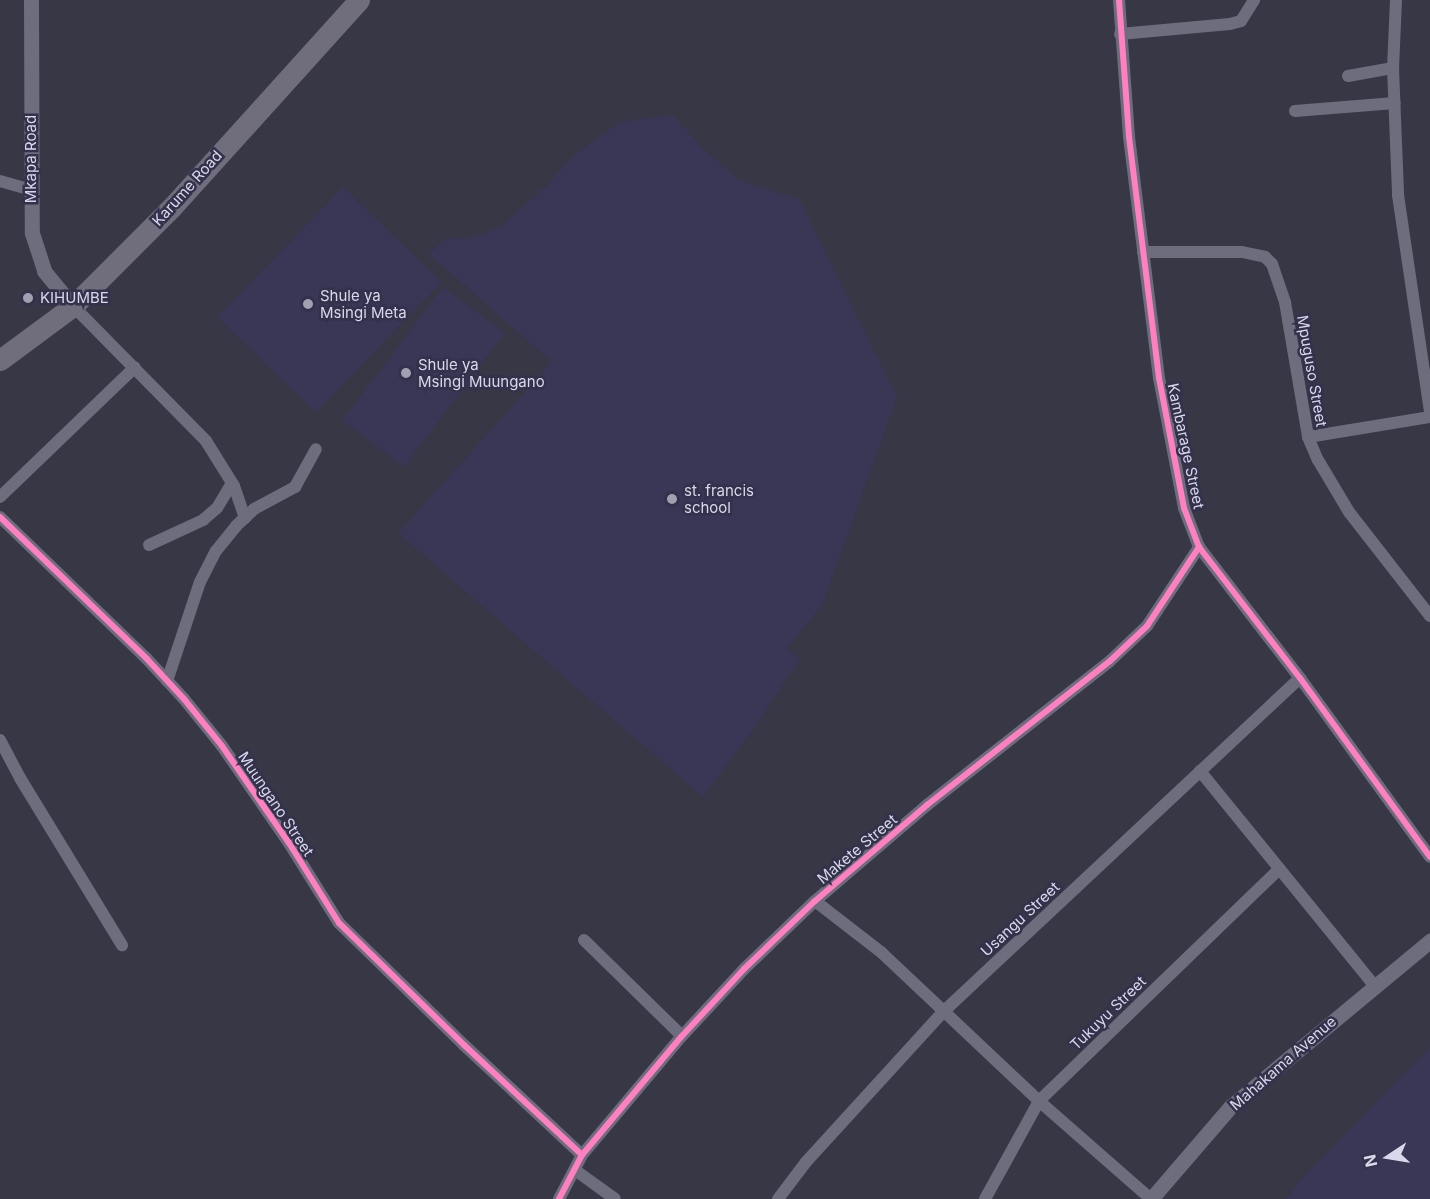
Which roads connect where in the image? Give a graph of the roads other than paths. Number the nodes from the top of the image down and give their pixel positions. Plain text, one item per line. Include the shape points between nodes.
1 (31, 0) edge
2 (359, 0) edge
3 (1119, 0) edge
4 (1254, 0) edge
5 (1396, 0) edge
6 (1120, 34) junction
7 (1393, 68) junction
8 (1348, 76) dead end
9 (1395, 103) junction
10 (1295, 111) dead end
11 (0, 182) edge
12 (31, 190) junction
13 (1143, 252) junction
14 (73, 306) junction
15 (0, 360) edge
16 (135, 367) junction
17 (1430, 411) edge
18 (1430, 417) edge
19 (1308, 437) junction
20 (316, 449) dead end
21 (232, 483) junction
22 (0, 497) edge
23 (0, 517) edge
24 (245, 518) junction
25 (149, 545) dead end
26 (1199, 547) junction
27 (1430, 615) edge
28 (1300, 678) junction
29 (167, 681) junction
30 (0, 740) edge
31 (1200, 771) junction
32 (1430, 857) edge
33 (1279, 869) junction
34 (815, 901) junction
35 (584, 940) dead end
36 (1430, 941) edge
37 (122, 945) dead end
38 (1375, 986) junction
39 (943, 1012) junction
40 (682, 1036) junction
41 (1039, 1101) junction
42 (582, 1155) junction
43 (575, 1170) junction
44 (559, 1199) edge
45 (615, 1199) edge
46 (778, 1199) edge
47 (985, 1199) edge
48 (1151, 1199) edge

1 - 12 street, Mkapa Road
2 - 14 highway, Karume Road via 172,207
3 - 6 street, Kambarage Street
4 - 6 street via 1241,21 1230,24
5 - 7 street
6 - 13 street, Kambarage Street
7 - 8 street
7 - 9 street
9 - 10 street
9 - 17 street via 1398,195
11 - 12 street
12 - 14 street, Mkapa Road via 32,233 44,271
13 - 19 street, Mpuguso Street via 1242,252 1265,256 1272,264 1285,302
13 - 26 street, Kambarage Street via 1159,378 1177,473 1184,508
14 - 15 highway, Karume Road
14 - 16 street
16 - 21 street via 206,441
16 - 22 street
18 - 19 street
19 - 27 street, Mpuguso Street via 1349,512
20 - 24 street via 295,487
21 - 24 street
21 - 25 street via 217,508 203,520
23 - 29 street, Muungano Street
24 - 29 street via 216,551 200,582
26 - 28 street, Kambarage Street
26 - 34 street, Makete Street via 1147,626 1110,661 927,806
28 - 31 street, Usangu Street
28 - 32 street, Kambarage Street
29 - 42 street, Muungano Street via 222,746 339,923
30 - 37 street
31 - 33 street
31 - 39 street, Usangu Street
33 - 38 street
33 - 41 street, Tukuyu Street
34 - 39 street via 882,953
34 - 40 street, Makete Street
35 - 40 street
36 - 38 street, Mahakama Avenue
38 - 48 street, Mahakama Avenue via 1231,1106
39 - 41 street
39 - 46 street, Usangu Street via 806,1162
40 - 42 street, Makete Street
41 - 47 street, Tukuyu Street
41 - 48 street
42 - 43 street, Makete Street
43 - 44 street, Makete Street
43 - 45 street

